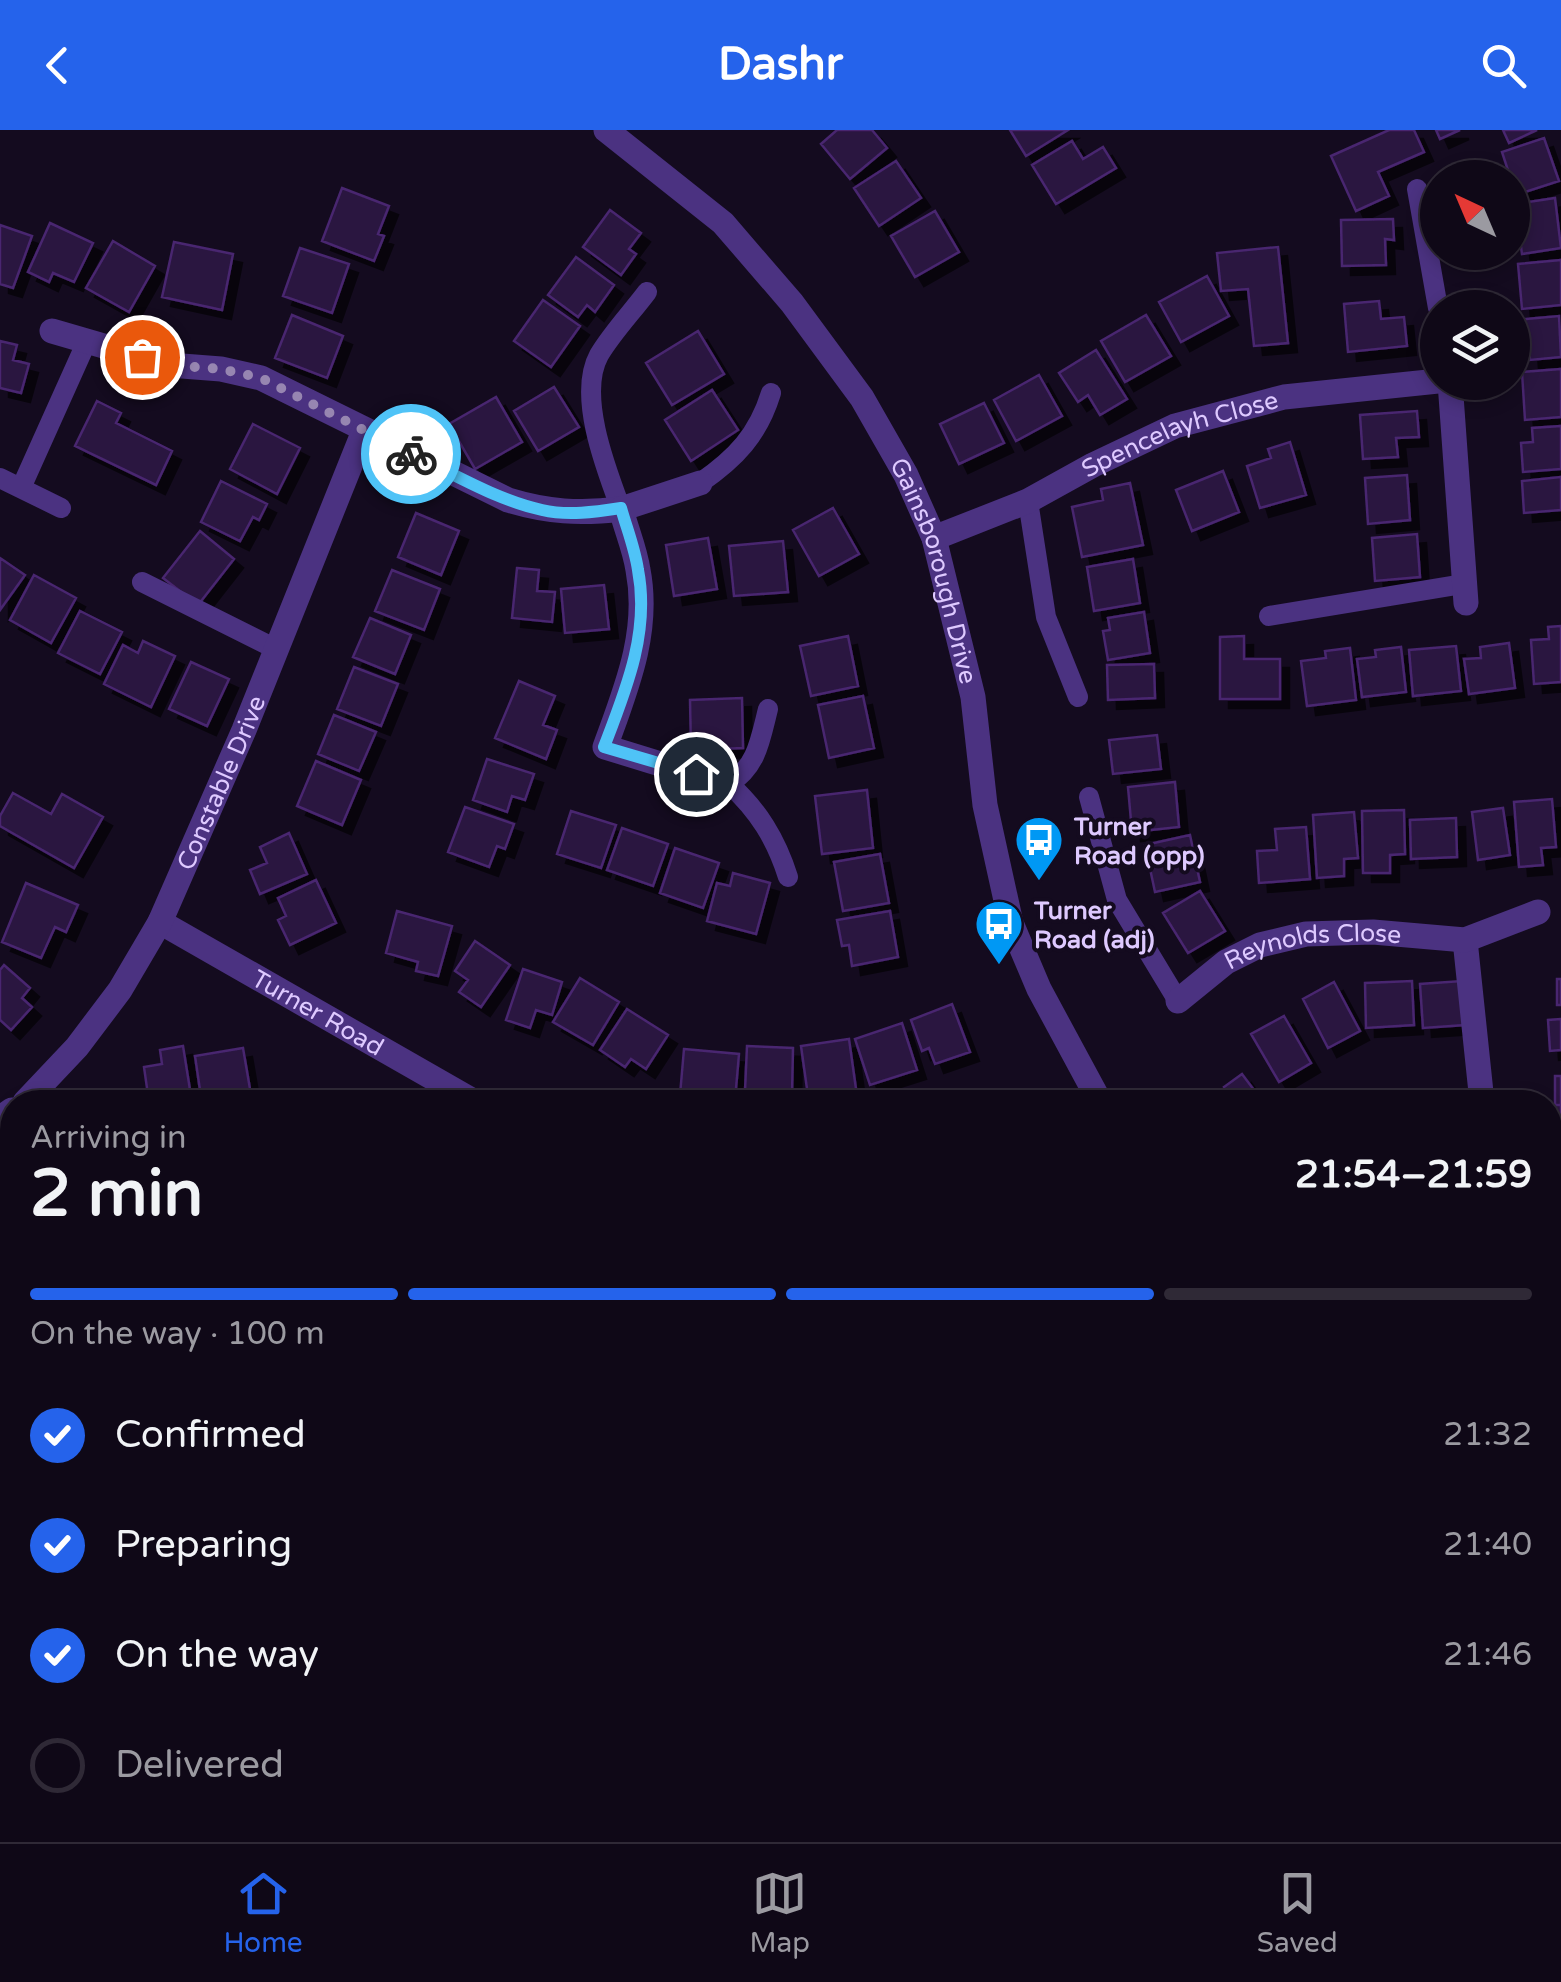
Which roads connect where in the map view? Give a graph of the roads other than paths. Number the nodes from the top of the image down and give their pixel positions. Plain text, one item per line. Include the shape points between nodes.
1 (606, 130) edge
2 (1417, 189) dead end
3 (1435, 290) edge
4 (647, 292) dead end
5 (52, 331) dead end
6 (87, 341) junction
7 (1420, 383) edge
8 (771, 393) dead end
9 (1451, 400) edge
10 (364, 431) junction
11 (0, 478) edge
12 (700, 483) joint
13 (21, 488) junction
14 (1028, 501) junction
15 (61, 508) dead end
16 (621, 508) junction
17 (934, 538) junction
18 (142, 582) dead end
19 (1465, 593) joint
20 (1269, 616) dead end
21 (274, 648) junction
22 (1078, 697) dead end
23 (768, 709) dead end
24 (696, 774) joint
25 (728, 784) junction
26 (1090, 797) dead end
27 (788, 876) dead end
28 (1538, 912) dead end
29 (160, 922) junction
30 (1465, 940) junction
31 (1178, 1001) joint
32 (36, 1090) edge
33 (455, 1090) edge
34 (1087, 1090) edge
35 (1481, 1090) edge

1 - 17 street, Gainsborough Drive via 723,224 792,302 862,398
2 - 3 lane
4 - 16 lane via 591,374 602,460
5 - 6 street
6 - 10 street via 169,365 261,378
6 - 13 lane
7 - 14 street, Spencelayh Close via 1284,397 1175,426
8 - 12 lane via 754,435
9 - 19 street
10 - 16 street via 544,511
10 - 21 street, Constable Drive
11 - 13 lane
12 - 16 street
13 - 15 lane
14 - 17 street, Spencelayh Close
14 - 22 lane via 1046,617
16 - 24 street via 639,571 641,618 636,660 604,747
17 - 34 street, Gainsborough Drive via 973,697 985,805 1011,923
18 - 21 lane
19 - 20 lane
21 - 29 street, Constable Drive
23 - 25 lane via 757,754 746,774
24 - 25 lane
25 - 27 lane via 752,804
26 - 31 lane via 1118,900
28 - 30 street, Reynolds Close
29 - 32 street, Constable Drive via 110,1004
29 - 33 street, Turner Road
30 - 31 street, Reynolds Close via 1306,934 1226,962
30 - 35 street

